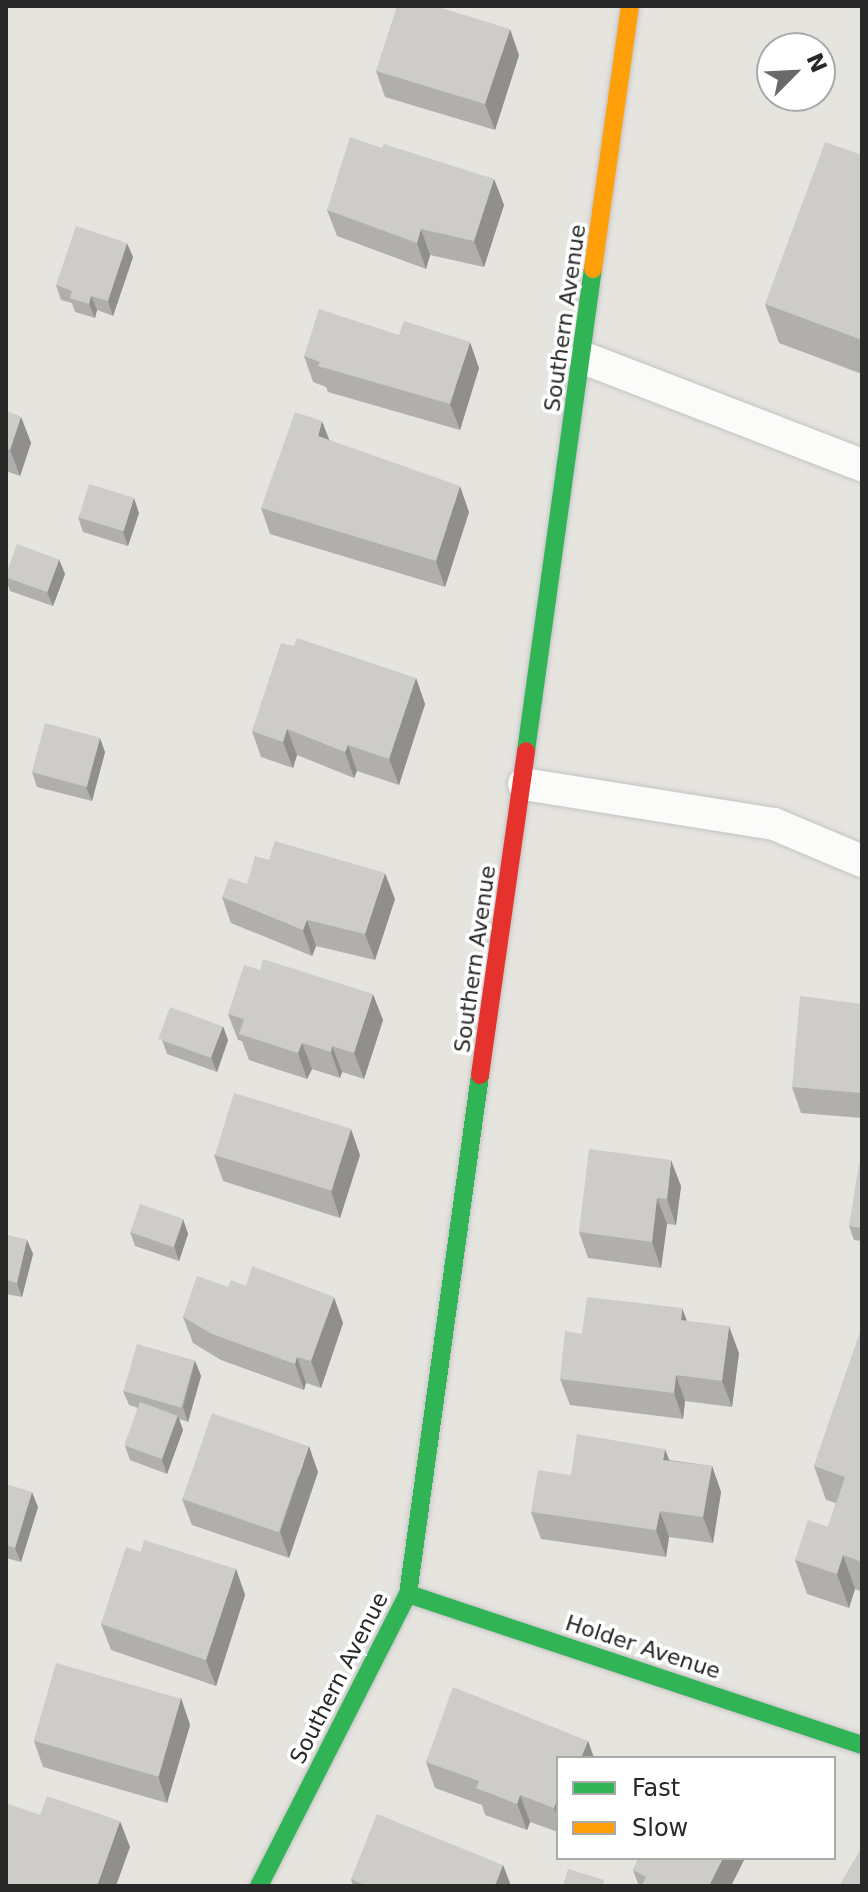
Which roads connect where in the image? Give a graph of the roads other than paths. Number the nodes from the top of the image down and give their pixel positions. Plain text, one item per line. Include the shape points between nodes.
1 (630, 6) edge
2 (584, 358) junction
3 (862, 465) edge
4 (524, 784) junction
5 (862, 861) edge
6 (408, 1594) junction
7 (862, 1745) edge
8 (259, 1886) edge

1 - 2 street, Southern Avenue
2 - 3 lane
2 - 4 street, Southern Avenue
4 - 5 lane via 774,824
4 - 6 street, Southern Avenue
6 - 7 street, Holder Avenue
6 - 8 street, Southern Avenue

